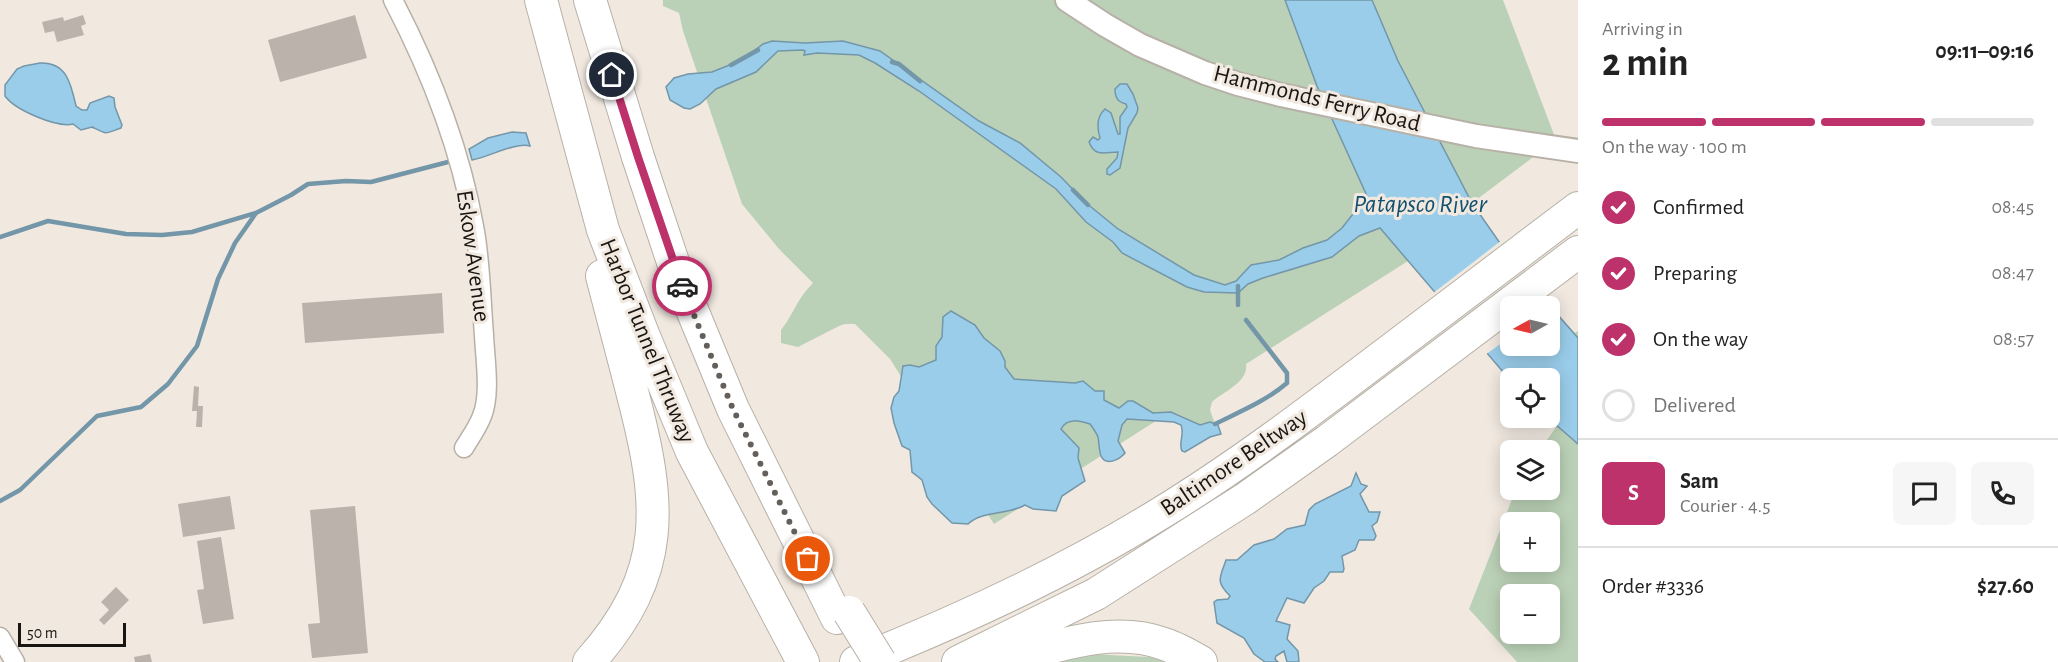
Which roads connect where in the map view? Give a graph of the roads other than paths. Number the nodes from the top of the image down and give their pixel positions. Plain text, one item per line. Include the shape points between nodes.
1 (393, 0) edge
2 (540, 0) edge
3 (590, 0) edge
4 (1067, 0) edge
5 (1578, 151) edge
6 (1578, 208) edge
7 (1578, 252) edge
8 (464, 448) dead end
9 (843, 615) junction
10 (0, 637) edge
11 (795, 649) edge
12 (15, 662) edge
13 (589, 662) edge
14 (856, 662) edge
15 (862, 662) edge
16 (880, 662) edge
17 (958, 662) edge
18 (997, 662) edge
19 (1202, 662) edge

1 - 8 street, Eskow Avenue via 430,77 462,172 474,227 486,402
2 - 11 highway, Harbor Tunnel Thruway via 603,230 627,292 692,452
2 - 13 highway via 561,116 639,418 653,493 649,555 640,584 626,615
3 - 9 highway via 676,271 733,409 778,500
4 - 5 street, Hammonds Ferry Road via 1114,30 1213,76 1281,95 1476,136
6 - 14 highway, Baltimore Beltway via 1308,413 1162,513 1072,565 926,634
7 - 17 highway, Baltimore Beltway via 1254,493 1096,594
9 - 15 highway
9 - 16 highway, bridge
10 - 12 street
18 - 19 highway via 1082,640 1120,637 1162,643

